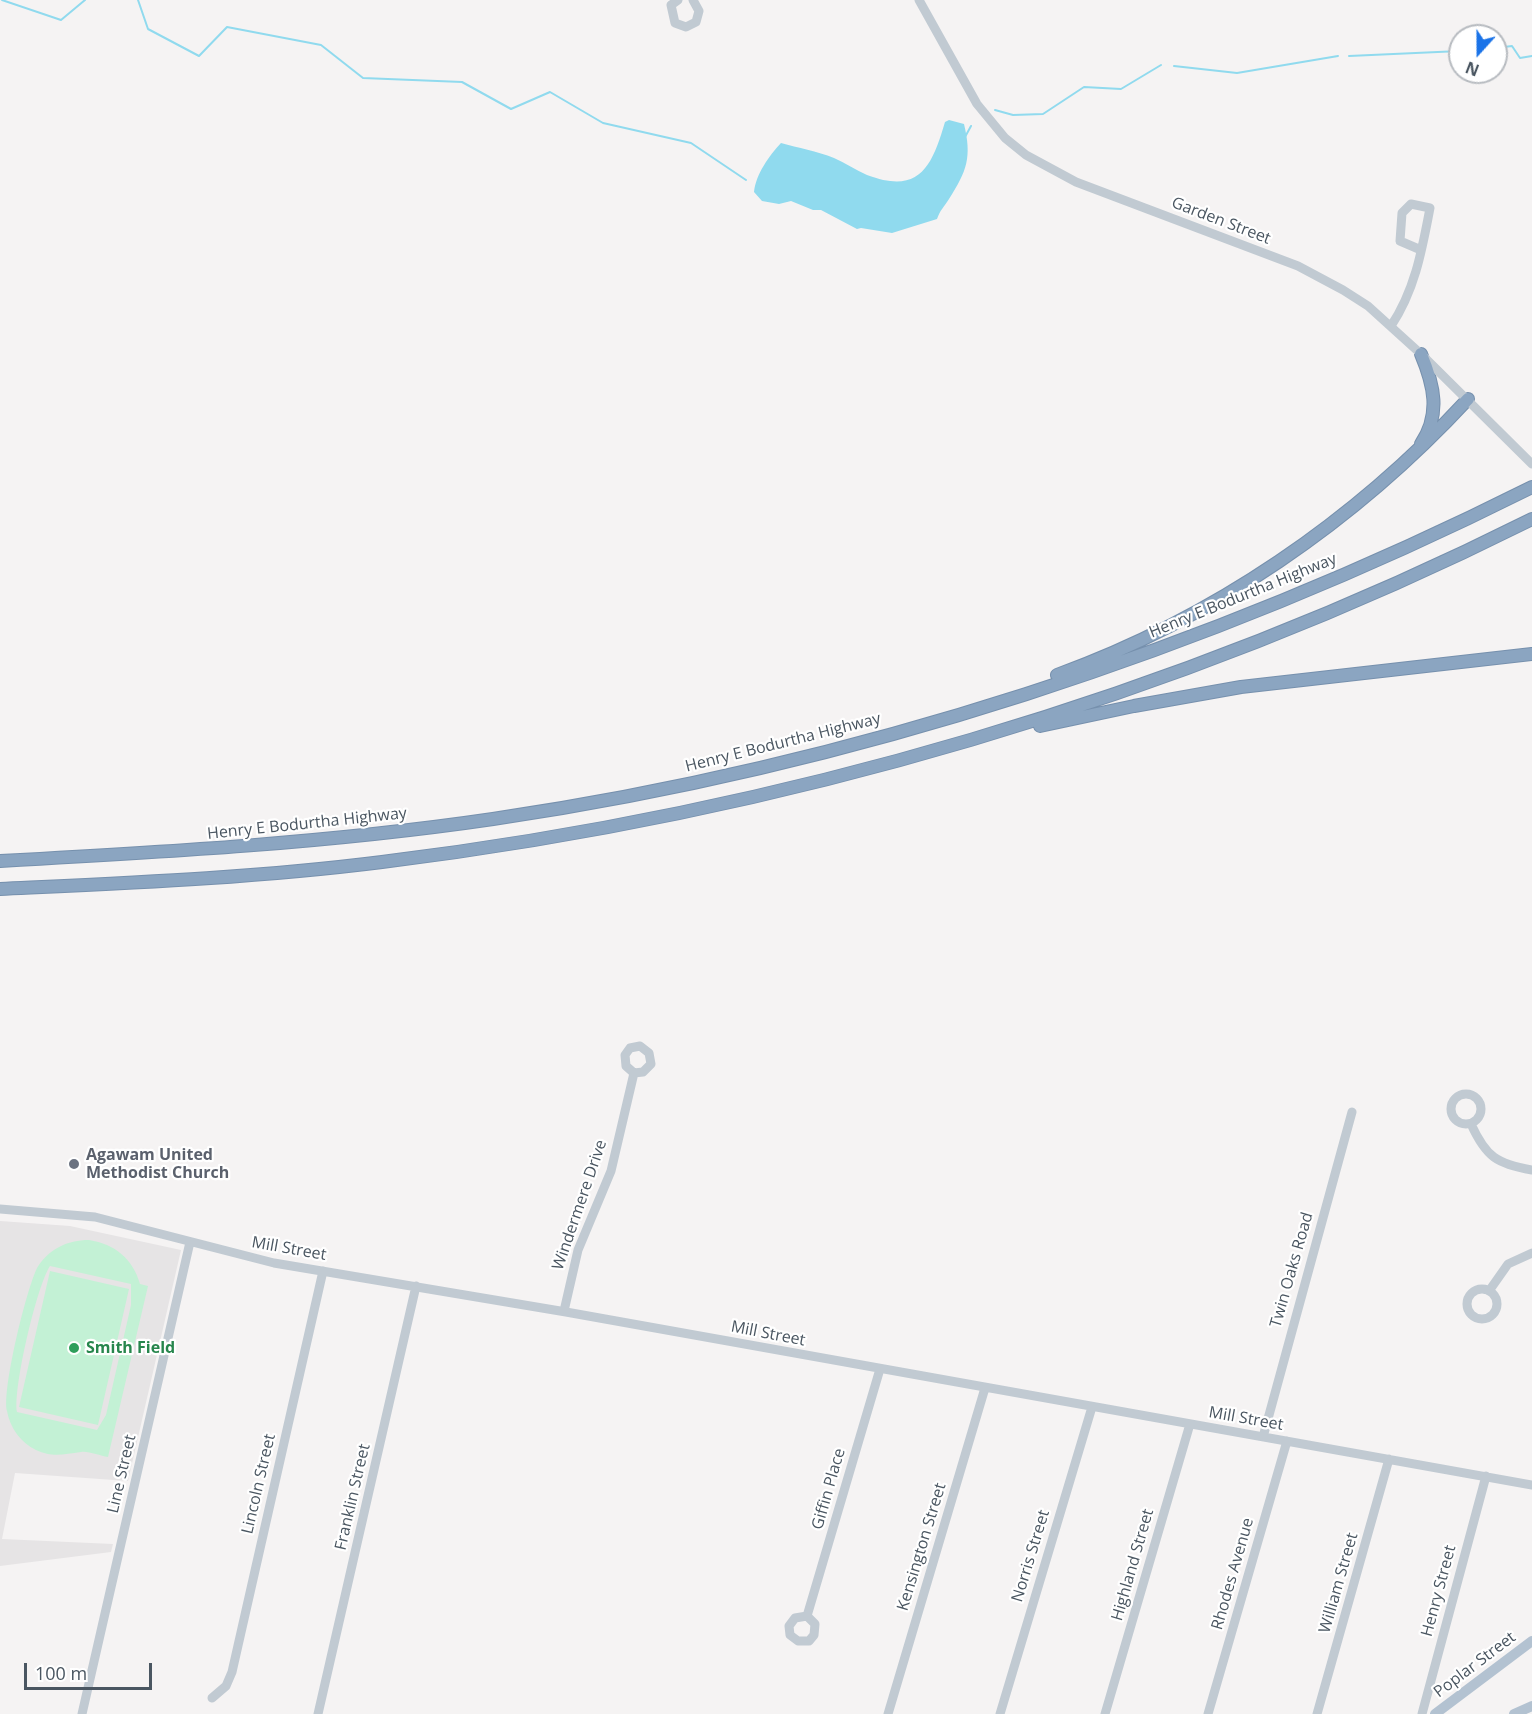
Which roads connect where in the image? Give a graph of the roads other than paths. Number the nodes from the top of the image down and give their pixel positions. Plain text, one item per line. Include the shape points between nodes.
1 (678, 0) edge
2 (694, 0) edge
3 (919, 0) edge
4 (1421, 250) junction
5 (1391, 326) junction
6 (1421, 354) junction
7 (1468, 399) junction
8 (1405, 464) junction
9 (1532, 464) edge
10 (1532, 487) edge
11 (1532, 519) edge
12 (1532, 649) edge
13 (1532, 654) edge
14 (1486, 659) junction
15 (888, 734) junction
16 (957, 744) junction
17 (0, 861) edge
18 (0, 889) edge
19 (634, 1073) dead end
20 (1352, 1112) dead end
21 (1471, 1124) dead end
22 (1532, 1170) edge
23 (0, 1209) edge
24 (190, 1242) junction
25 (1532, 1253) edge
26 (323, 1271) junction
27 (416, 1286) junction
28 (1489, 1291) dead end
29 (564, 1311) junction
30 (880, 1369) junction
31 (985, 1388) junction
32 (1092, 1407) junction
33 (1190, 1424) junction
34 (1263, 1437) junction
35 (1287, 1441) junction
36 (1389, 1459) junction
37 (1486, 1476) junction
38 (1532, 1485) edge
39 (807, 1616) dead end
40 (1532, 1641) edge
41 (213, 1698) dead end
42 (1532, 1706) edge
43 (82, 1714) edge
44 (318, 1714) edge
45 (888, 1714) edge
46 (1000, 1714) edge
47 (1105, 1714) edge
48 (1208, 1714) edge
49 (1317, 1714) edge
50 (1422, 1714) edge
51 (1435, 1714) edge
52 (1514, 1714) edge

1 - 2 street via 671,5 675,23 686,27 696,22 699,11
3 - 5 street, Garden Street via 977,104 1005,138 1026,155 1076,182 1315,274 1356,298
4 - 4 street via 1430,208 1411,204 1402,213 1400,241
4 - 5 street via 1406,303
5 - 6 street, Garden Street
6 - 7 street, Garden Street
6 - 8 highway via 1433,386 1433,416 1425,439
7 - 8 highway
7 - 9 street, Garden Street
8 - 15 highway via 1322,531 1174,625 1065,672
10 - 15 highway, Henry E Bodurtha Highway via 1406,547 1214,627 1077,677
11 - 16 highway via 1398,582 1225,654 1098,700
12 - 14 highway
13 - 14 highway
14 - 16 highway via 1240,687
15 - 17 highway, Henry E Bodurtha Highway via 677,786 474,822 246,848
16 - 18 highway via 716,806 492,848 255,875
19 - 29 street, Windermere Drive via 611,1171 579,1250
20 - 34 street, Twin Oaks Road
21 - 22 street via 1490,1155 1506,1164
23 - 24 street, Mill Street via 93,1216
24 - 26 street, Mill Street
24 - 43 street, Line Street
25 - 28 street via 1508,1264
26 - 27 street, Mill Street
26 - 41 street, Lincoln Street via 231,1677
27 - 29 street, Mill Street
27 - 44 street, Franklin Street
29 - 30 street, Mill Street
30 - 31 street, Mill Street
30 - 39 street, Giffin Place
31 - 32 street, Mill Street
31 - 45 street, Kensington Street
32 - 33 street, Mill Street
32 - 46 street, Norris Street
33 - 34 street, Mill Street
33 - 47 street, Highland Street
34 - 35 street, Mill Street
35 - 36 street, Mill Street
35 - 48 street, Rhodes Avenue
36 - 37 street, Mill Street
36 - 49 street, William Street
37 - 38 street, Mill Street
37 - 50 street, Henry Street
40 - 51 main road, Poplar Street
42 - 52 main road

